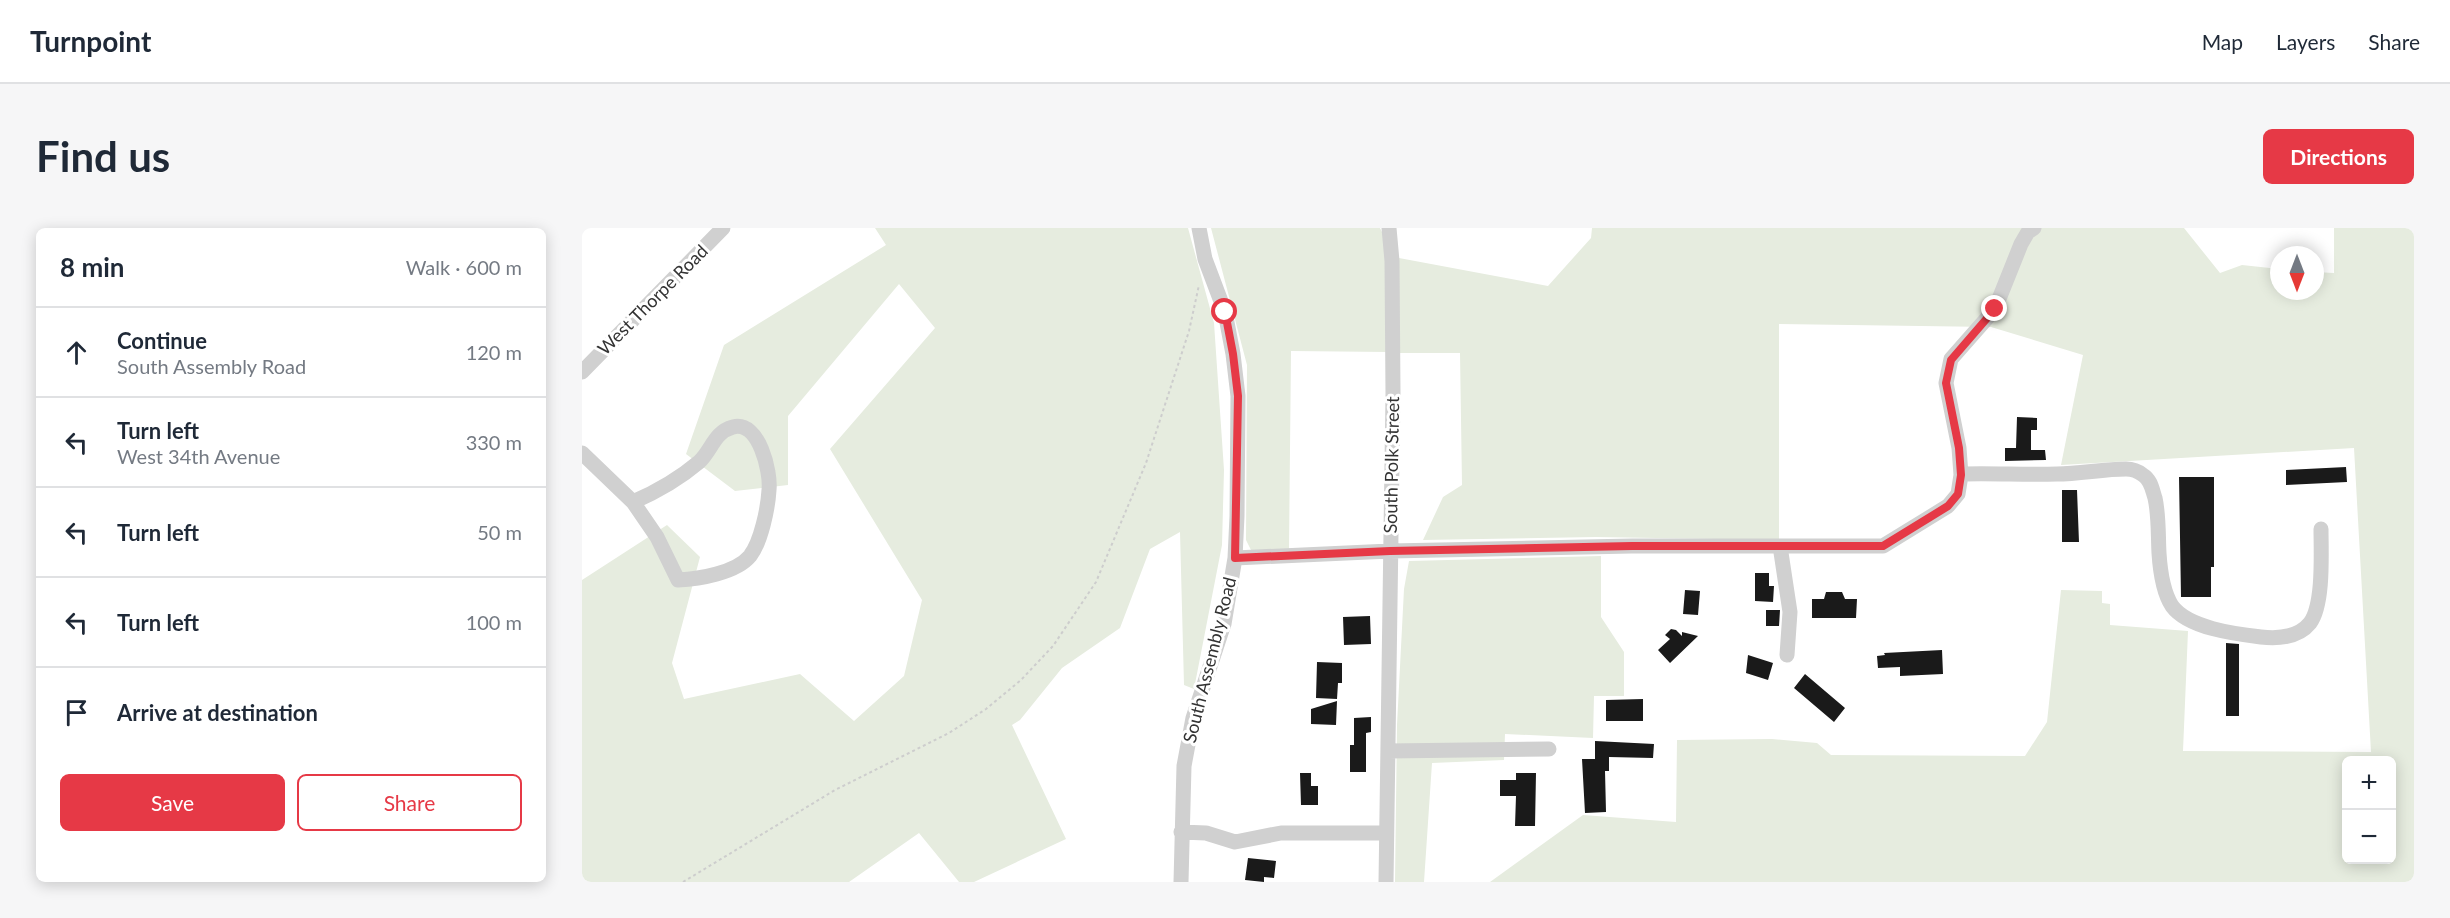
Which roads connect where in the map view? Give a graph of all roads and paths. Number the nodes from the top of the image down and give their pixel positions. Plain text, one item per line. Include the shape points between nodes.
1 (723, 228) edge
2 (1199, 228) edge
3 (1389, 228) edge
4 (2034, 228) edge
5 (1205, 259) junction
6 (582, 372) edge
7 (582, 453) edge
8 (1961, 474) junction
9 (633, 502) junction
10 (2321, 529) dead end
11 (1780, 546) junction
12 (1390, 551) junction
13 (1235, 558) junction
14 (1787, 655) dead end
15 (1549, 749) dead end
16 (1388, 751) junction
17 (1181, 832) junction
18 (1386, 833) junction
19 (683, 882) edge
20 (1181, 882) edge
21 (1386, 882) edge

1 - 6 street, West Thorpe Road
2 - 5 street, South Assembly Road
3 - 12 street, South Polk Street
4 - 8 street via 2021,244 1995,309 1951,360 1946,383
5 - 13 street, South Assembly Road via 1225,312 1238,396
5 - 19 path via 1189,332 1146,463 1096,582 1053,646 1021,680 949,733 835,790
7 - 9 street
8 - 10 street via 2127,469 2141,473 2152,486 2160,559 2173,608 2196,623 2234,633 2288,637 2304,631 2313,619 2321,585
8 - 11 street via 1958,494 1948,506 1883,546
9 - 9 street via 657,537 678,579 731,568 749,558 758,545 770,489 755,435 747,428 734,427 718,435 701,460 658,491
11 - 12 street
11 - 14 street via 1790,612
12 - 13 street
12 - 16 street, South Polk Street
13 - 17 street, South Assembly Road via 1224,624 1193,718 1184,766
15 - 16 street
16 - 18 street, South Polk Street
17 - 18 street via 1206,833 1235,842 1281,833
17 - 20 street, South Assembly Road
18 - 21 street, South Polk Street

